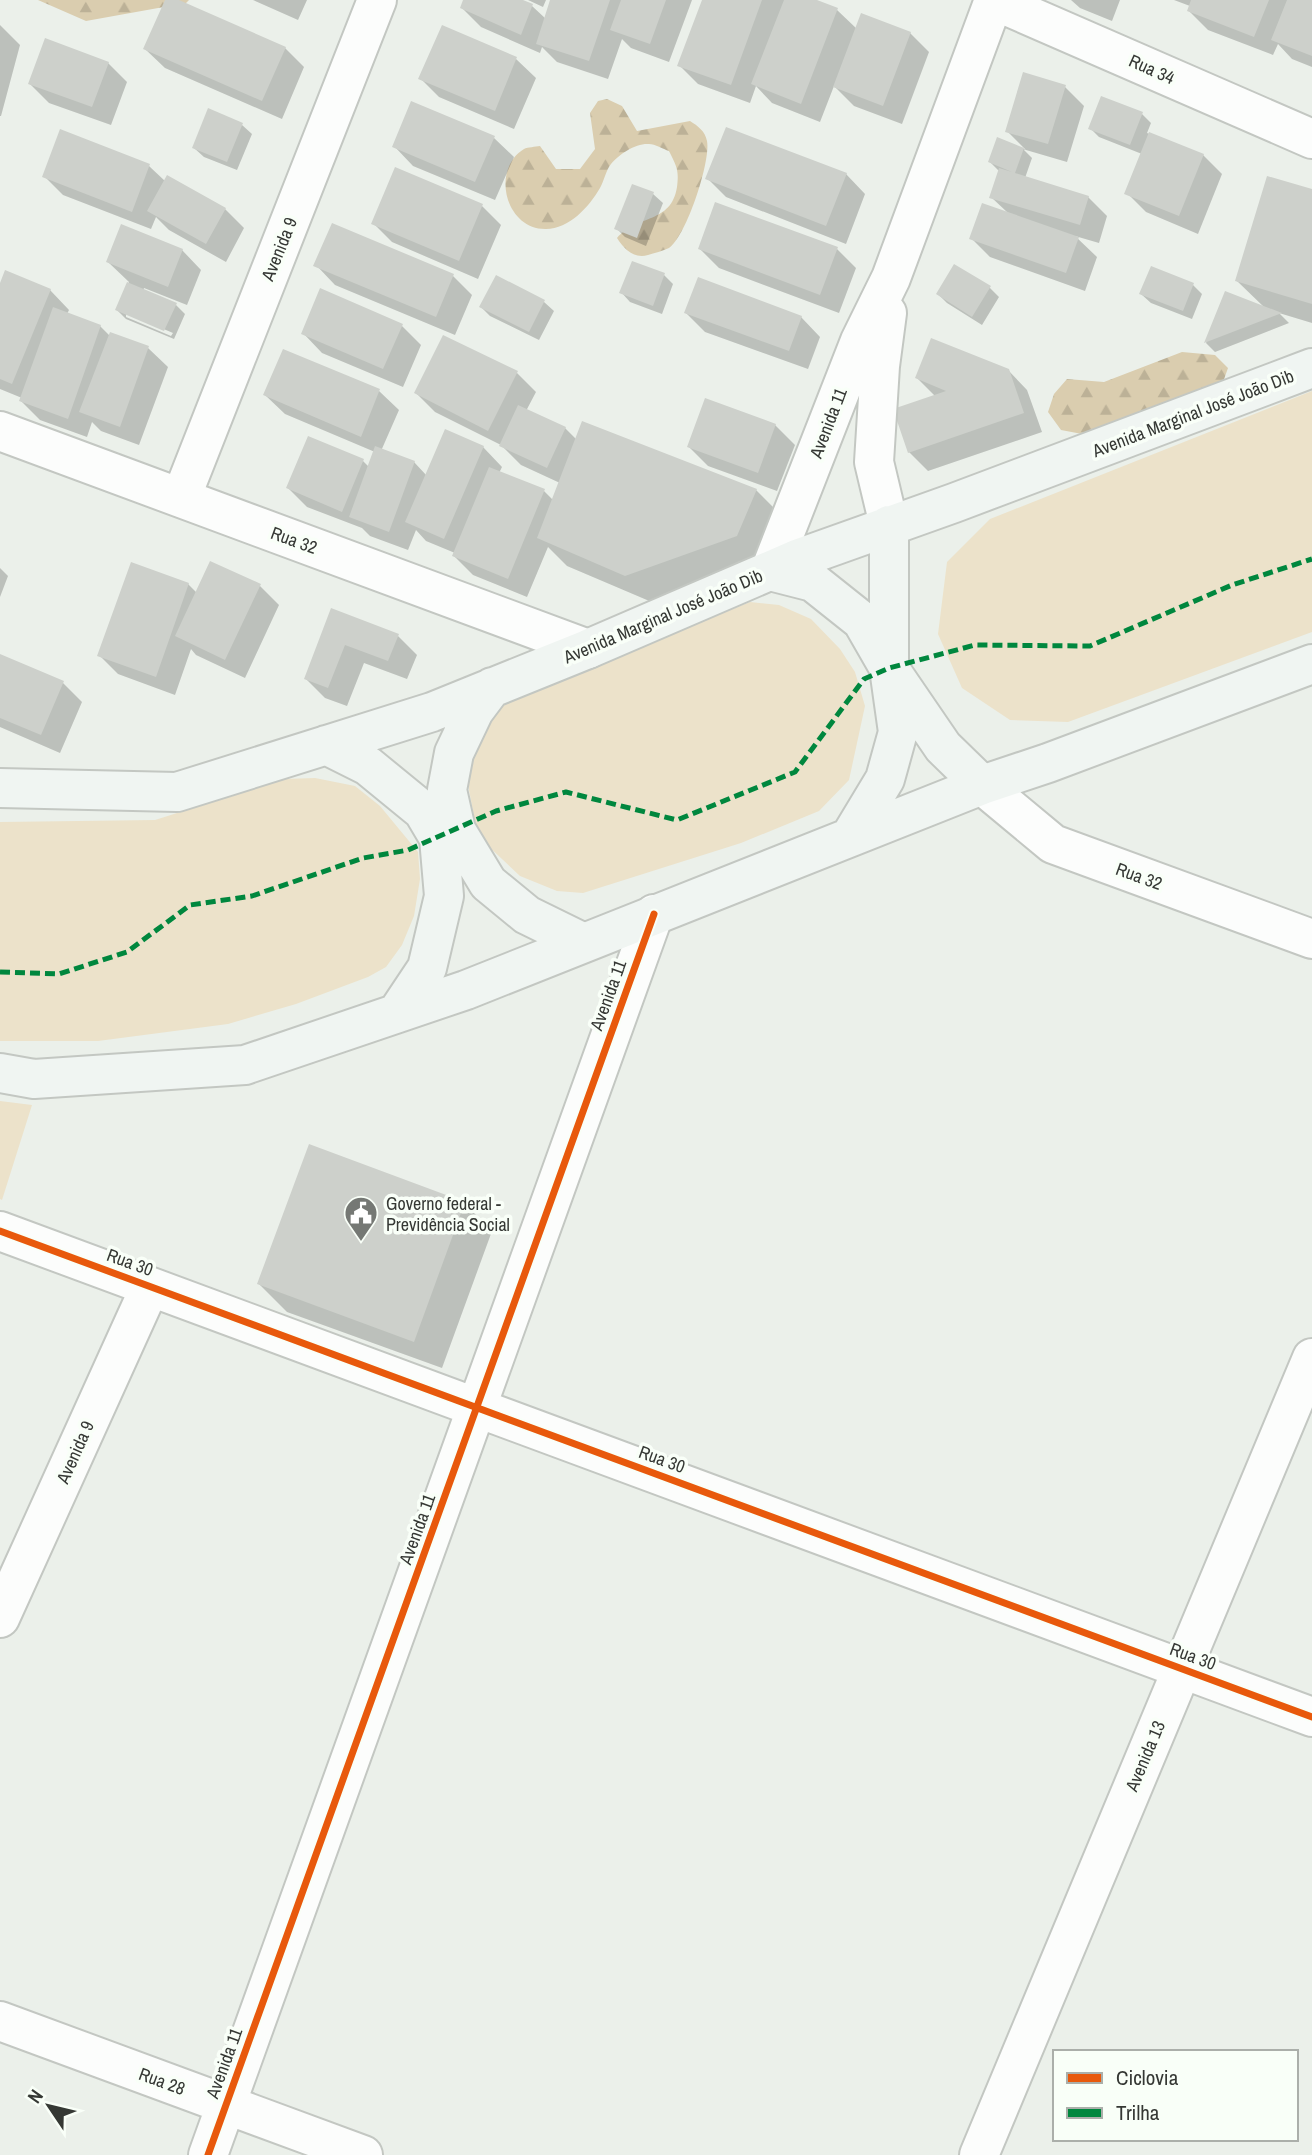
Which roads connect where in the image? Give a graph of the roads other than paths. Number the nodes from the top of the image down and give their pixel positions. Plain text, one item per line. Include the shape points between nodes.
1 (377, 0) edge
2 (994, 0) edge
3 (1312, 139) edge
4 (891, 278) junction
5 (1312, 368) edge
6 (0, 431) edge
7 (181, 498) junction
8 (889, 525) junction
9 (770, 571) junction
10 (588, 649) junction
11 (1312, 664) edge
12 (889, 668) junction
13 (492, 687) junction
14 (326, 745) junction
15 (982, 785) junction
16 (0, 788) edge
17 (850, 837) junction
18 (654, 914) junction
19 (1312, 939) edge
20 (584, 943) junction
21 (397, 1013) junction
22 (0, 1073) edge
23 (0, 1231) edge
24 (150, 1287) junction
25 (1312, 1357) edge
26 (477, 1407) junction
27 (0, 1618) edge
28 (1182, 1668) junction
29 (1312, 1717) edge
30 (0, 2021) edge
31 (226, 2105) junction
32 (208, 2155) edge
33 (363, 2155) edge
34 (979, 2155) edge

1 - 7 street, Avenida 9
2 - 3 street, Rua 34
2 - 4 street, Avenida 11
4 - 8 street, Avenida 11 via 873,462
4 - 9 street, Avenida 11 via 860,341
5 - 8 main road, Avenida Marginal José João Dib
6 - 7 street, Rua 32
7 - 10 street, Rua 32
8 - 9 main road, Avenida Marginal José João Dib
8 - 12 main road
9 - 10 main road, Avenida Marginal José João Dib
9 - 12 main road via 813,582 862,621
10 - 13 main road, Avenida Marginal José João Dib
11 - 15 main road
12 - 15 main road via 943,747
12 - 17 main road via 898,732 885,779
13 - 14 main road, Avenida Marginal José João Dib via 432,712
13 - 20 main road via 474,711 454,753 447,790 456,830 488,883 527,915
14 - 16 main road, Avenida Marginal José João Dib via 177,792
14 - 21 main road via 368,766 423,811 439,838 444,896 427,968
15 - 17 main road
15 - 19 street, Rua 32 via 1053,845
17 - 18 main road
18 - 20 main road
18 - 26 street, Avenida 11
20 - 21 main road
21 - 22 main road via 244,1065 34,1079
23 - 24 street, Rua 30
24 - 26 street, Rua 30
24 - 27 street, Avenida 9
25 - 28 street, Avenida 13
26 - 28 street, Rua 30
26 - 31 street, Avenida 11
28 - 29 street, Rua 30
28 - 34 street, Avenida 13
30 - 31 street, Rua 28
31 - 32 street, Avenida 11
31 - 33 street, Rua 28

